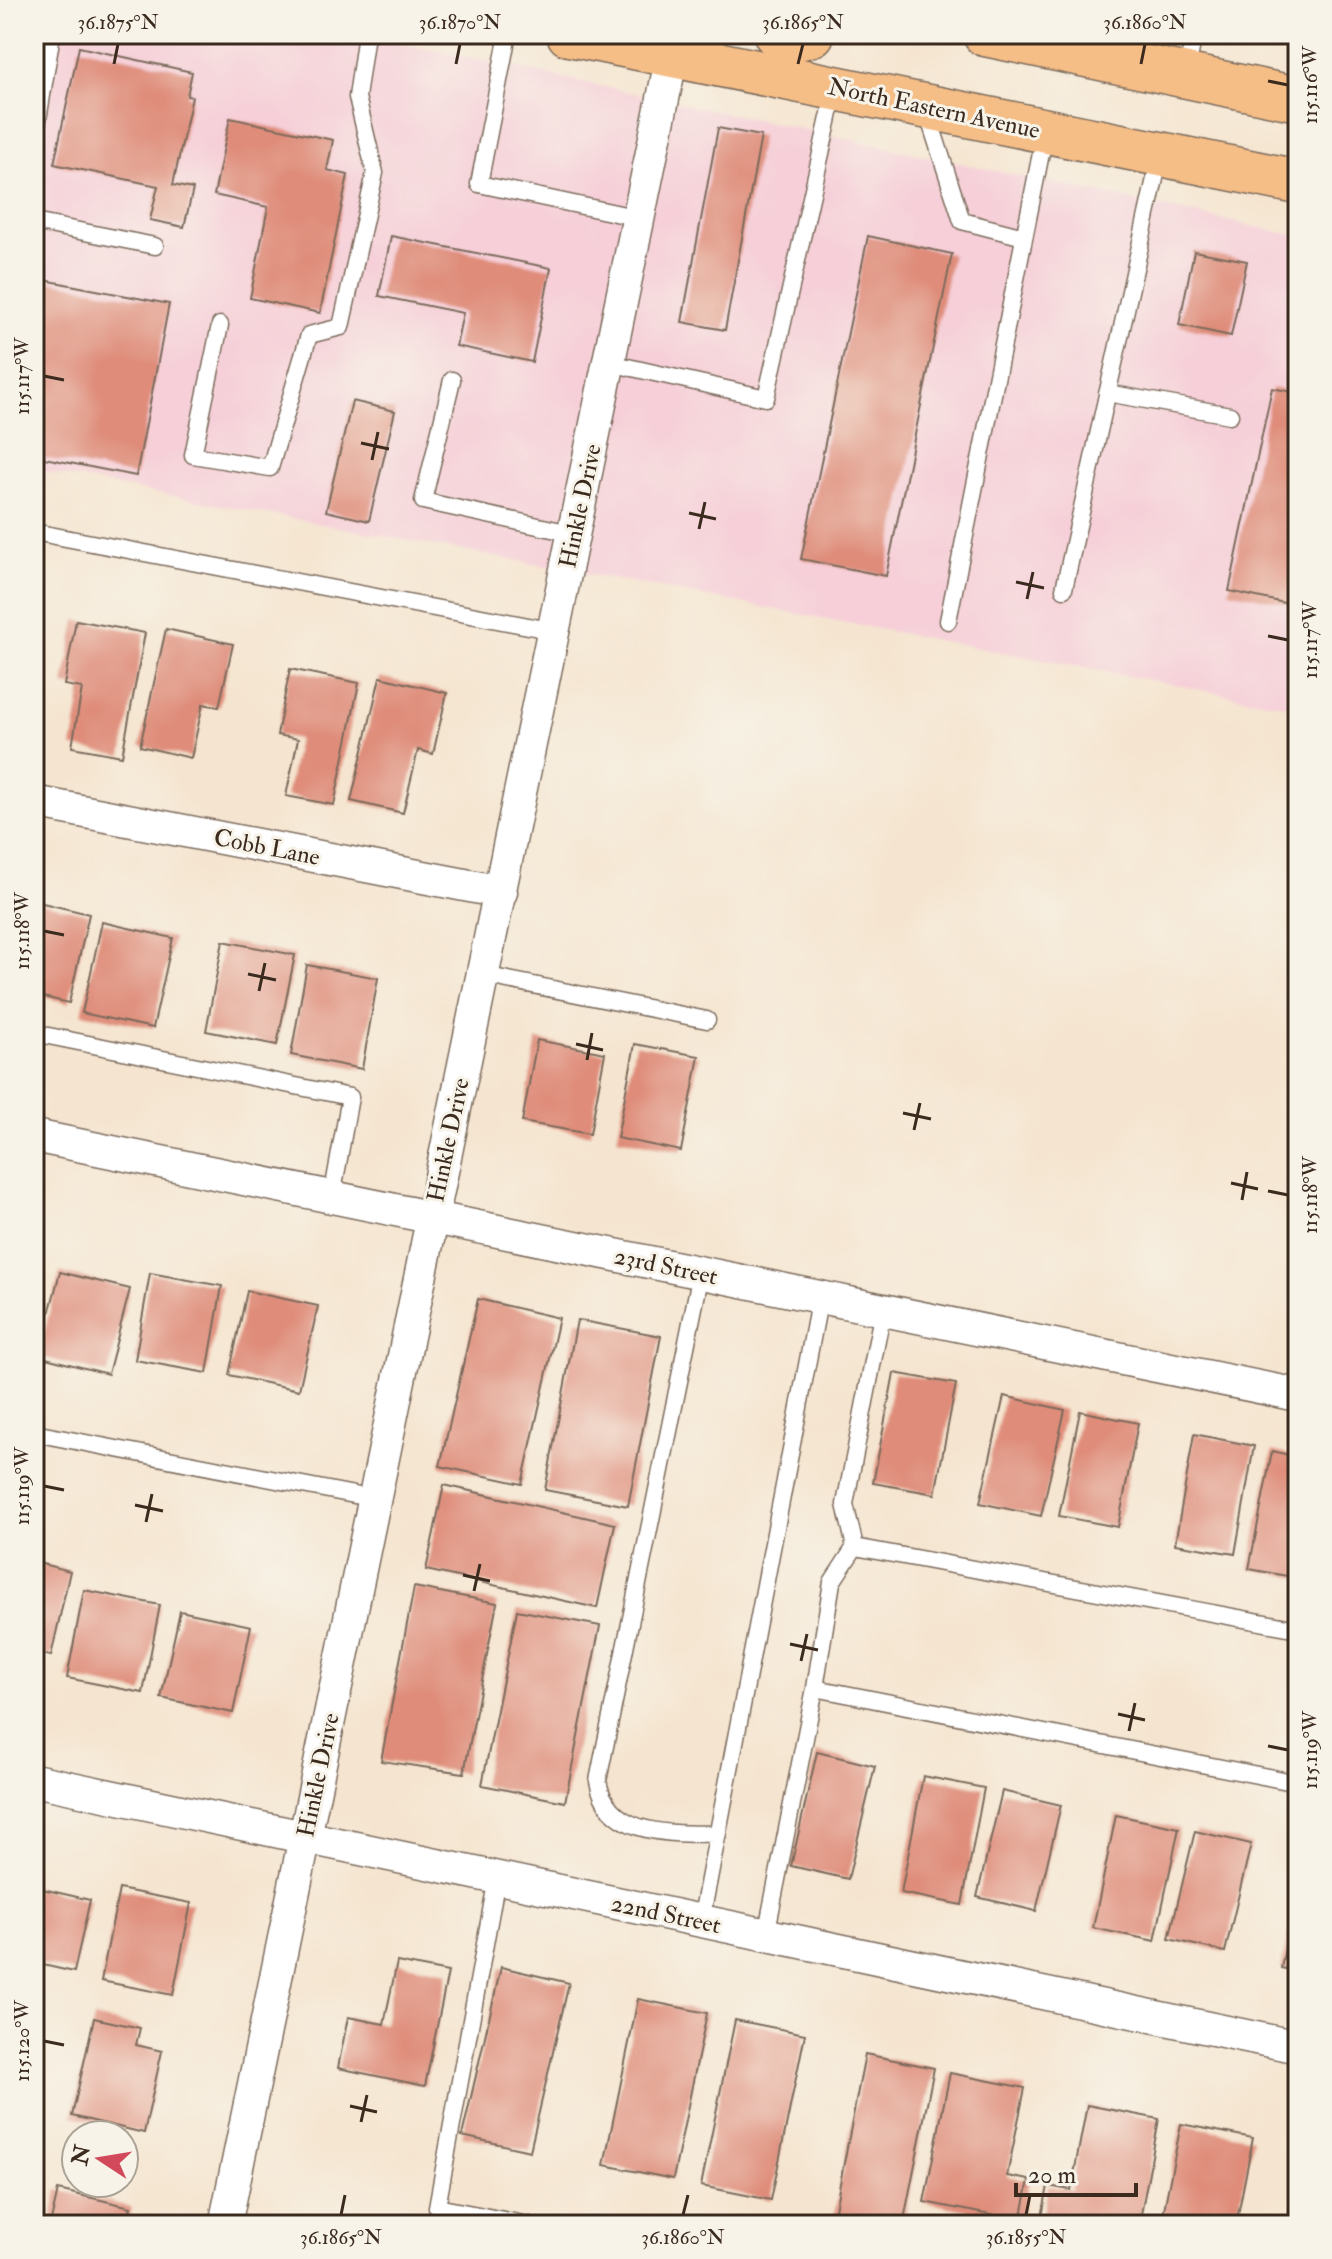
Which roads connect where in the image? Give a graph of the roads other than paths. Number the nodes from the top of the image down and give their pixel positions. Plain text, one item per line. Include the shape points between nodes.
1 (366, 34) edge
2 (508, 34) edge
3 (569, 34) edge
4 (776, 34) edge
5 (812, 34) edge
6 (985, 34) edge
7 (45, 43) edge
8 (678, 45) edge
9 (1190, 55) edge
10 (836, 88) junction
11 (1298, 99) edge
12 (925, 107) junction
13 (1045, 131) junction
14 (34, 144) edge
15 (1160, 154) junction
16 (1298, 182) edge
17 (639, 218) junction
18 (34, 222) edge
19 (1024, 237) junction
20 (155, 246) dead end
21 (220, 325) dead end
22 (610, 363) junction
23 (452, 380) dead end
24 (1107, 393) junction
25 (1230, 415) dead end
26 (34, 532) edge
27 (575, 534) junction
28 (1064, 589) dead end
29 (948, 621) dead end
30 (555, 631) junction
31 (34, 802) edge
32 (501, 892) junction
33 (483, 975) junction
34 (707, 1020) dead end
35 (34, 1033) edge
36 (34, 1136) edge
37 (332, 1197) junction
38 (432, 1217) junction
39 (701, 1273) junction
40 (820, 1297) junction
41 (883, 1310) junction
42 (1298, 1395) edge
43 (34, 1433) edge
44 (375, 1499) junction
45 (855, 1547) junction
46 (1298, 1629) edge
47 (815, 1688) junction
48 (34, 1780) edge
49 (1298, 1783) edge
50 (718, 1834) junction
51 (305, 1838) junction
52 (497, 1878) junction
53 (701, 1921) junction
54 (766, 1935) junction
55 (1298, 2047) edge
56 (225, 2225) edge
57 (529, 2225) edge

1 - 21 lane via 357,97 375,173 341,327 309,335 270,468 193,455
2 - 17 lane via 479,184
3 - 8 main road, North Eastern Avenue
4 - 5 main road
6 - 9 main road
7 - 14 lane
8 - 10 main road, North Eastern Avenue
8 - 17 street, Hinkle Drive
9 - 11 main road
10 - 12 main road, North Eastern Avenue
10 - 22 lane via 766,398
12 - 13 main road, North Eastern Avenue
12 - 19 lane via 962,221
13 - 15 main road, North Eastern Avenue
13 - 19 lane
15 - 16 main road, North Eastern Avenue
15 - 24 lane
17 - 22 street, Hinkle Drive
18 - 20 lane
19 - 29 lane
22 - 27 street, Hinkle Drive
23 - 27 lane via 423,501
24 - 25 lane
24 - 28 lane
26 - 30 lane
27 - 30 street, Hinkle Drive
30 - 32 street, Hinkle Drive
31 - 32 street, Cobb Lane
32 - 33 street, Hinkle Drive
33 - 34 lane
33 - 38 street, Hinkle Drive
35 - 37 lane via 350,1097
36 - 37 street, 23rd Street
37 - 38 street, 23rd Street
38 - 39 street, 23rd Street
38 - 44 street, Hinkle Drive
39 - 40 street, 23rd Street
39 - 50 lane via 598,1781 601,1798 616,1816 638,1827
40 - 41 street, 23rd Street
40 - 50 lane
41 - 42 street, 23rd Street
41 - 45 lane via 845,1504
43 - 44 lane
44 - 51 street, Hinkle Drive
45 - 46 lane
45 - 47 lane via 832,1582
47 - 49 lane
47 - 54 lane
48 - 51 street, 22nd Street
50 - 53 lane
51 - 52 street, 22nd Street
51 - 56 street, Hinkle Drive
52 - 53 street, 22nd Street
52 - 57 lane via 437,2207
53 - 54 street, 22nd Street
54 - 55 street, 22nd Street

